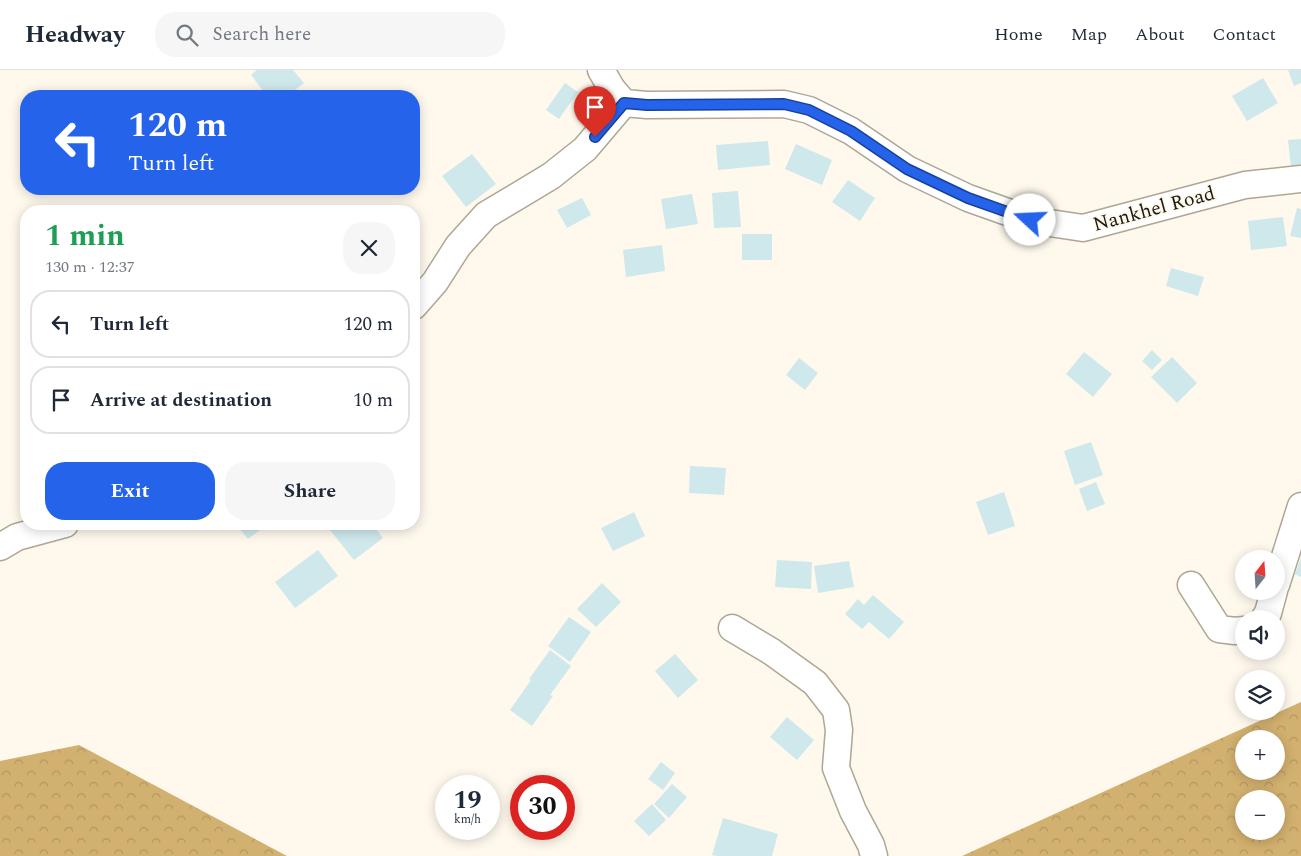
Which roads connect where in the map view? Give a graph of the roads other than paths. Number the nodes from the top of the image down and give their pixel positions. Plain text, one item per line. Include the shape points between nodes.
1 (601, 70) edge
2 (624, 103) junction
3 (1301, 180) edge
4 (420, 299) edge
5 (1301, 506) edge
6 (43, 530) edge
7 (0, 547) edge
8 (1285, 557) edge
9 (1191, 585) dead end
10 (732, 628) dead end
11 (1235, 631) edge
12 (874, 856) edge

1 - 2 street
2 - 3 street, Nankhel Road via 784,104 809,110 851,131 907,169 968,198 1030,220 1083,228 1245,185
2 - 4 street via 585,148 551,176 486,215 458,246 436,282
5 - 8 street
6 - 7 street via 18,537
9 - 11 street via 1219,629
10 - 12 street via 815,682 836,710 839,730 836,768

